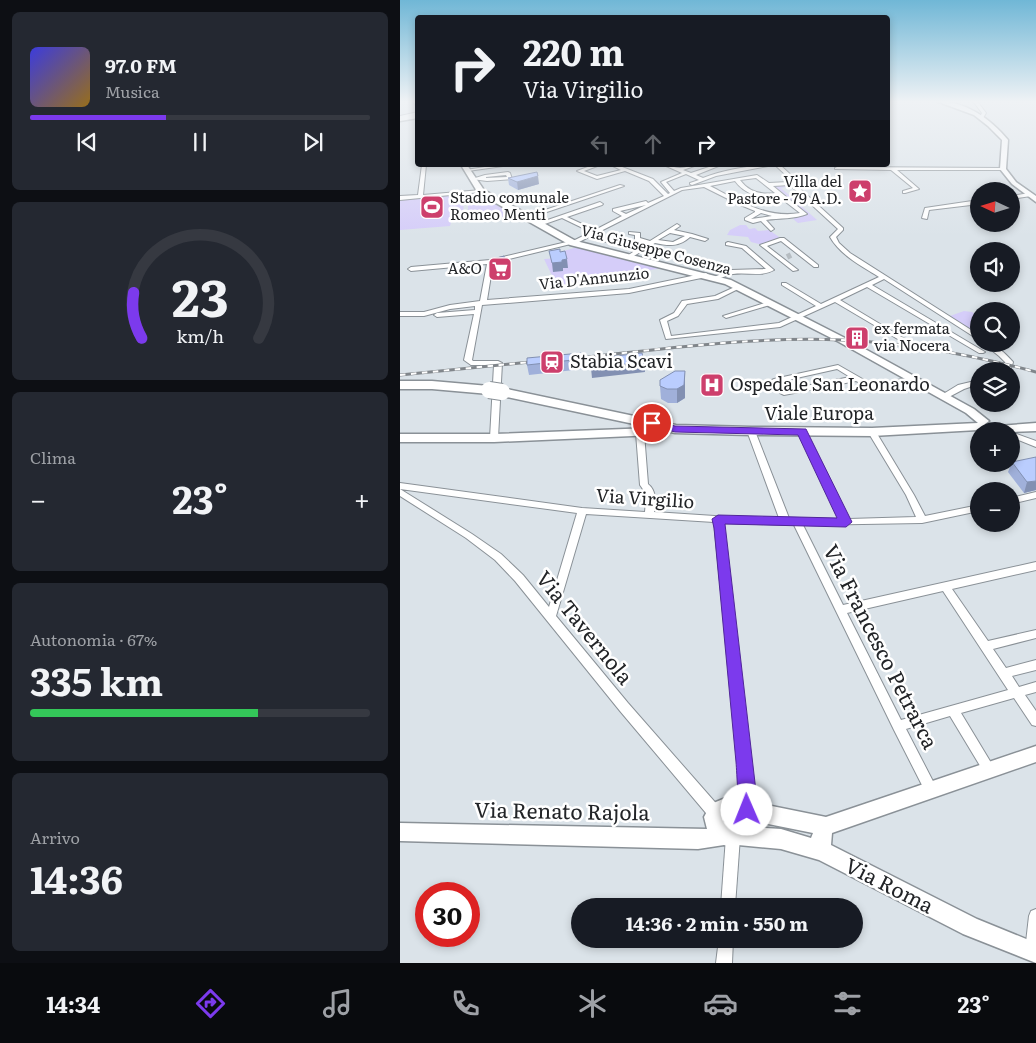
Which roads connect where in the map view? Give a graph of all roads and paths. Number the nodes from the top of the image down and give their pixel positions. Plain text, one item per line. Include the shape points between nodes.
1 (1005, 146) edge
2 (424, 167) edge
3 (467, 167) edge
4 (592, 167) edge
5 (617, 167) edge
6 (671, 167) edge
7 (689, 167) edge
8 (712, 167) edge
9 (724, 167) edge
10 (759, 167) edge
11 (779, 167) edge
12 (837, 168) dead end
13 (892, 168) junction
14 (1003, 169) junction
15 (625, 170) junction
16 (679, 170) junction
17 (735, 171) junction
18 (688, 174) junction
19 (702, 179) junction
20 (736, 179) junction
21 (791, 183) junction
22 (705, 185) junction
23 (768, 185) junction
24 (622, 186) dead end
25 (681, 189) junction
26 (480, 190) junction
27 (905, 192) dead end
28 (673, 193) junction
29 (780, 194) junction
30 (1029, 195) junction
31 (420, 196) junction
32 (667, 196) junction
33 (1020, 196) edge
34 (400, 198) edge
35 (1036, 200) edge
36 (625, 202) dead end
37 (970, 203) edge
38 (600, 204) dead end
39 (649, 205) junction
40 (630, 206) junction
41 (757, 210) junction
42 (627, 216) junction
43 (781, 216) junction
44 (527, 217) junction
45 (562, 217) junction
46 (925, 218) dead end
47 (762, 220) junction
48 (539, 224) junction
49 (677, 226) dead end
50 (771, 229) dead end
51 (669, 231) junction
52 (596, 232) junction
53 (631, 233) dead end
54 (690, 235) junction
55 (705, 238) dead end
56 (606, 241) dead end
57 (652, 242) junction
58 (573, 243) junction
59 (728, 244) dead end
60 (640, 249) junction
61 (792, 255) junction
62 (629, 257) junction
63 (779, 258) junction
64 (761, 261) junction
65 (490, 262) junction
66 (816, 266) dead end
67 (411, 269) dead end
68 (795, 270) dead end
69 (706, 275) junction
70 (884, 277) junction
71 (716, 278) junction
72 (784, 284) dead end
73 (867, 285) junction
74 (738, 288) junction
75 (834, 299) junction
76 (768, 304) junction
77 (480, 306) junction
78 (820, 306) junction
79 (400, 314) edge
80 (726, 316) dead end
81 (794, 317) junction
82 (970, 332) edge
83 (903, 340) dead end
84 (970, 346) edge
85 (999, 352) edge
86 (1009, 362) edge
87 (857, 378) junction
88 (912, 379) junction
89 (774, 380) dead end
90 (970, 384) edge
91 (400, 385) edge
92 (784, 393) dead end
93 (944, 396) junction
94 (984, 422) edge
95 (648, 427) junction
96 (1035, 427) edge
97 (970, 428) edge
98 (1020, 429) edge
99 (750, 431) junction
100 (802, 432) junction
101 (872, 432) junction
102 (1020, 435) edge
103 (400, 438) edge
104 (494, 438) junction
105 (1024, 439) junction
106 (1036, 444) edge
107 (400, 486) edge
108 (400, 492) edge
109 (1036, 495) edge
110 (1020, 499) edge
111 (970, 510) edge
112 (582, 511) junction
113 (649, 516) junction
114 (718, 519) junction
115 (922, 520) junction
116 (785, 521) junction
117 (797, 522) junction
118 (846, 522) junction
119 (1036, 566) edge
120 (945, 586) junction
121 (840, 610) junction
122 (551, 617) junction
123 (1036, 634) edge
124 (987, 646) junction
125 (1036, 665) edge
126 (1005, 673) junction
127 (1036, 687) edge
128 (1017, 692) junction
129 (953, 710) junction
130 (1036, 721) edge
131 (898, 726) junction
132 (1036, 754) edge
133 (989, 770) junction
134 (932, 789) junction
135 (743, 812) junction
136 (716, 814) junction
137 (783, 816) junction
138 (826, 826) junction
139 (400, 832) edge
140 (731, 836) junction
141 (781, 839) junction
142 (822, 851) junction
143 (728, 898) edge
144 (1036, 916) edge
145 (725, 948) edge
146 (1034, 952) edge
147 (724, 963) edge

1 - 14 main road
2 - 31 street
3 - 26 main road, Via Giuseppe Cosenza via 478,179
4 - 15 street via 579,171 597,178
5 - 15 street
6 - 16 street
7 - 16 street
8 - 18 street
9 - 17 street
10 - 17 street
11 - 21 street via 790,177
12 - 13 street
13 - 14 street
13 - 27 street via 917,189
14 - 30 main road
15 - 32 street via 651,180
16 - 18 street
17 - 19 street
18 - 19 street
18 - 28 street via 663,182
19 - 25 street
20 - 22 street
20 - 23 street via 757,176
20 - 29 street via 741,188 755,194
21 - 23 street
21 - 70 street via 841,229 833,238 837,244
22 - 25 street
22 - 41 street
23 - 29 street
24 - 44 street
25 - 28 street
26 - 31 street
26 - 44 main road, Via Giuseppe Cosenza
28 - 32 street
29 - 43 street via 804,214
30 - 33 street
30 - 35 main road
31 - 34 street
32 - 39 street
36 - 40 street
37 - 46 street via 927,209
38 - 45 street
39 - 40 street
39 - 42 street
40 - 42 street via 615,210
41 - 43 street
41 - 47 street via 758,213 747,219 753,222
42 - 52 street
43 - 47 street
44 - 48 main road, Via Giuseppe Cosenza
45 - 48 street
45 - 52 street
47 - 50 street
48 - 58 main road, Via Giuseppe Cosenza
49 - 51 street
51 - 54 street
51 - 57 street
52 - 58 street
53 - 57 street via 638,234 637,240
54 - 55 street
54 - 57 street via 670,245
56 - 60 street
57 - 60 street
58 - 62 main road, Via Giuseppe Cosenza
58 - 65 street
59 - 64 street via 744,247
60 - 62 street
61 - 63 street
61 - 63 street via 782,239 764,245
61 - 66 street
62 - 69 main road, Via Giuseppe Cosenza
63 - 64 street
63 - 68 street
64 - 71 street via 771,270 755,273 732,270
65 - 67 street
65 - 77 street
69 - 71 main road, Via Giuseppe Cosenza
69 - 77 street, Via D'Annunzio via 630,291
70 - 73 street
70 - 82 street
71 - 74 main road, Via Giuseppe Cosenza
72 - 78 street
73 - 75 street
73 - 84 street
74 - 76 main road, Via Giuseppe Cosenza
74 - 81 street via 716,298 684,302 674,317 663,320 668,338 780,324
75 - 78 street
75 - 83 street
76 - 80 street
76 - 81 main road, Via Giuseppe Cosenza
77 - 79 street, Via D'Annunzio via 429,316
77 - 104 street via 468,360 471,363 498,363
78 - 81 street
81 - 88 main road, Via Giuseppe Cosenza
85 - 86 street
87 - 88 street via 872,387
87 - 89 street via 838,367
87 - 92 street
88 - 93 main road, Via Giuseppe Cosenza
90 - 93 street
91 - 95 highway via 495,391
93 - 94 main road, Via Giuseppe Cosenza
95 - 99 main road, Viale Europa
95 - 104 main road
95 - 113 street via 644,485 651,497
96 - 98 main road
96 - 105 street via 1023,431
97 - 101 main road, Viale Europa
99 - 100 main road, Viale Europa
99 - 116 street
100 - 101 main road, Viale Europa
100 - 118 street
101 - 115 street
102 - 105 street
103 - 104 main road
105 - 106 street
107 - 112 street, Via Virgilio
108 - 122 street, Via Tavernola via 498,557
109 - 110 street
111 - 115 street, Via Virgilio
112 - 113 street, Via Virgilio
112 - 122 street
113 - 114 street, Via Virgilio
114 - 116 street, Via Virgilio
114 - 135 street via 745,771
115 - 118 street, Via Virgilio
116 - 117 street, Via Virgilio
117 - 118 street, Via Virgilio
117 - 121 street, Via Francesco Petrarca
119 - 120 street
120 - 121 street
120 - 124 street
121 - 131 street, Via Francesco Petrarca
122 - 136 street, Via Tavernola
123 - 124 street
124 - 126 street
125 - 126 street
126 - 128 street
127 - 128 street
128 - 129 street
128 - 130 street
129 - 131 street
129 - 133 street
131 - 134 street, Via Francesco Petrarca
132 - 133 main road
133 - 134 main road
134 - 138 main road
135 - 136 main road via 724,807
135 - 137 main road
135 - 140 main road via 744,827
136 - 140 main road via 716,829
137 - 138 main road
137 - 141 main road via 788,823 787,833
138 - 142 main road via 820,841
139 - 140 main road, Via Renato Rajola via 709,840
140 - 141 main road, Via Roma
140 - 143 street
141 - 142 main road, Via Roma
142 - 146 main road, Via Roma via 970,927
144 - 146 street
145 - 147 street

